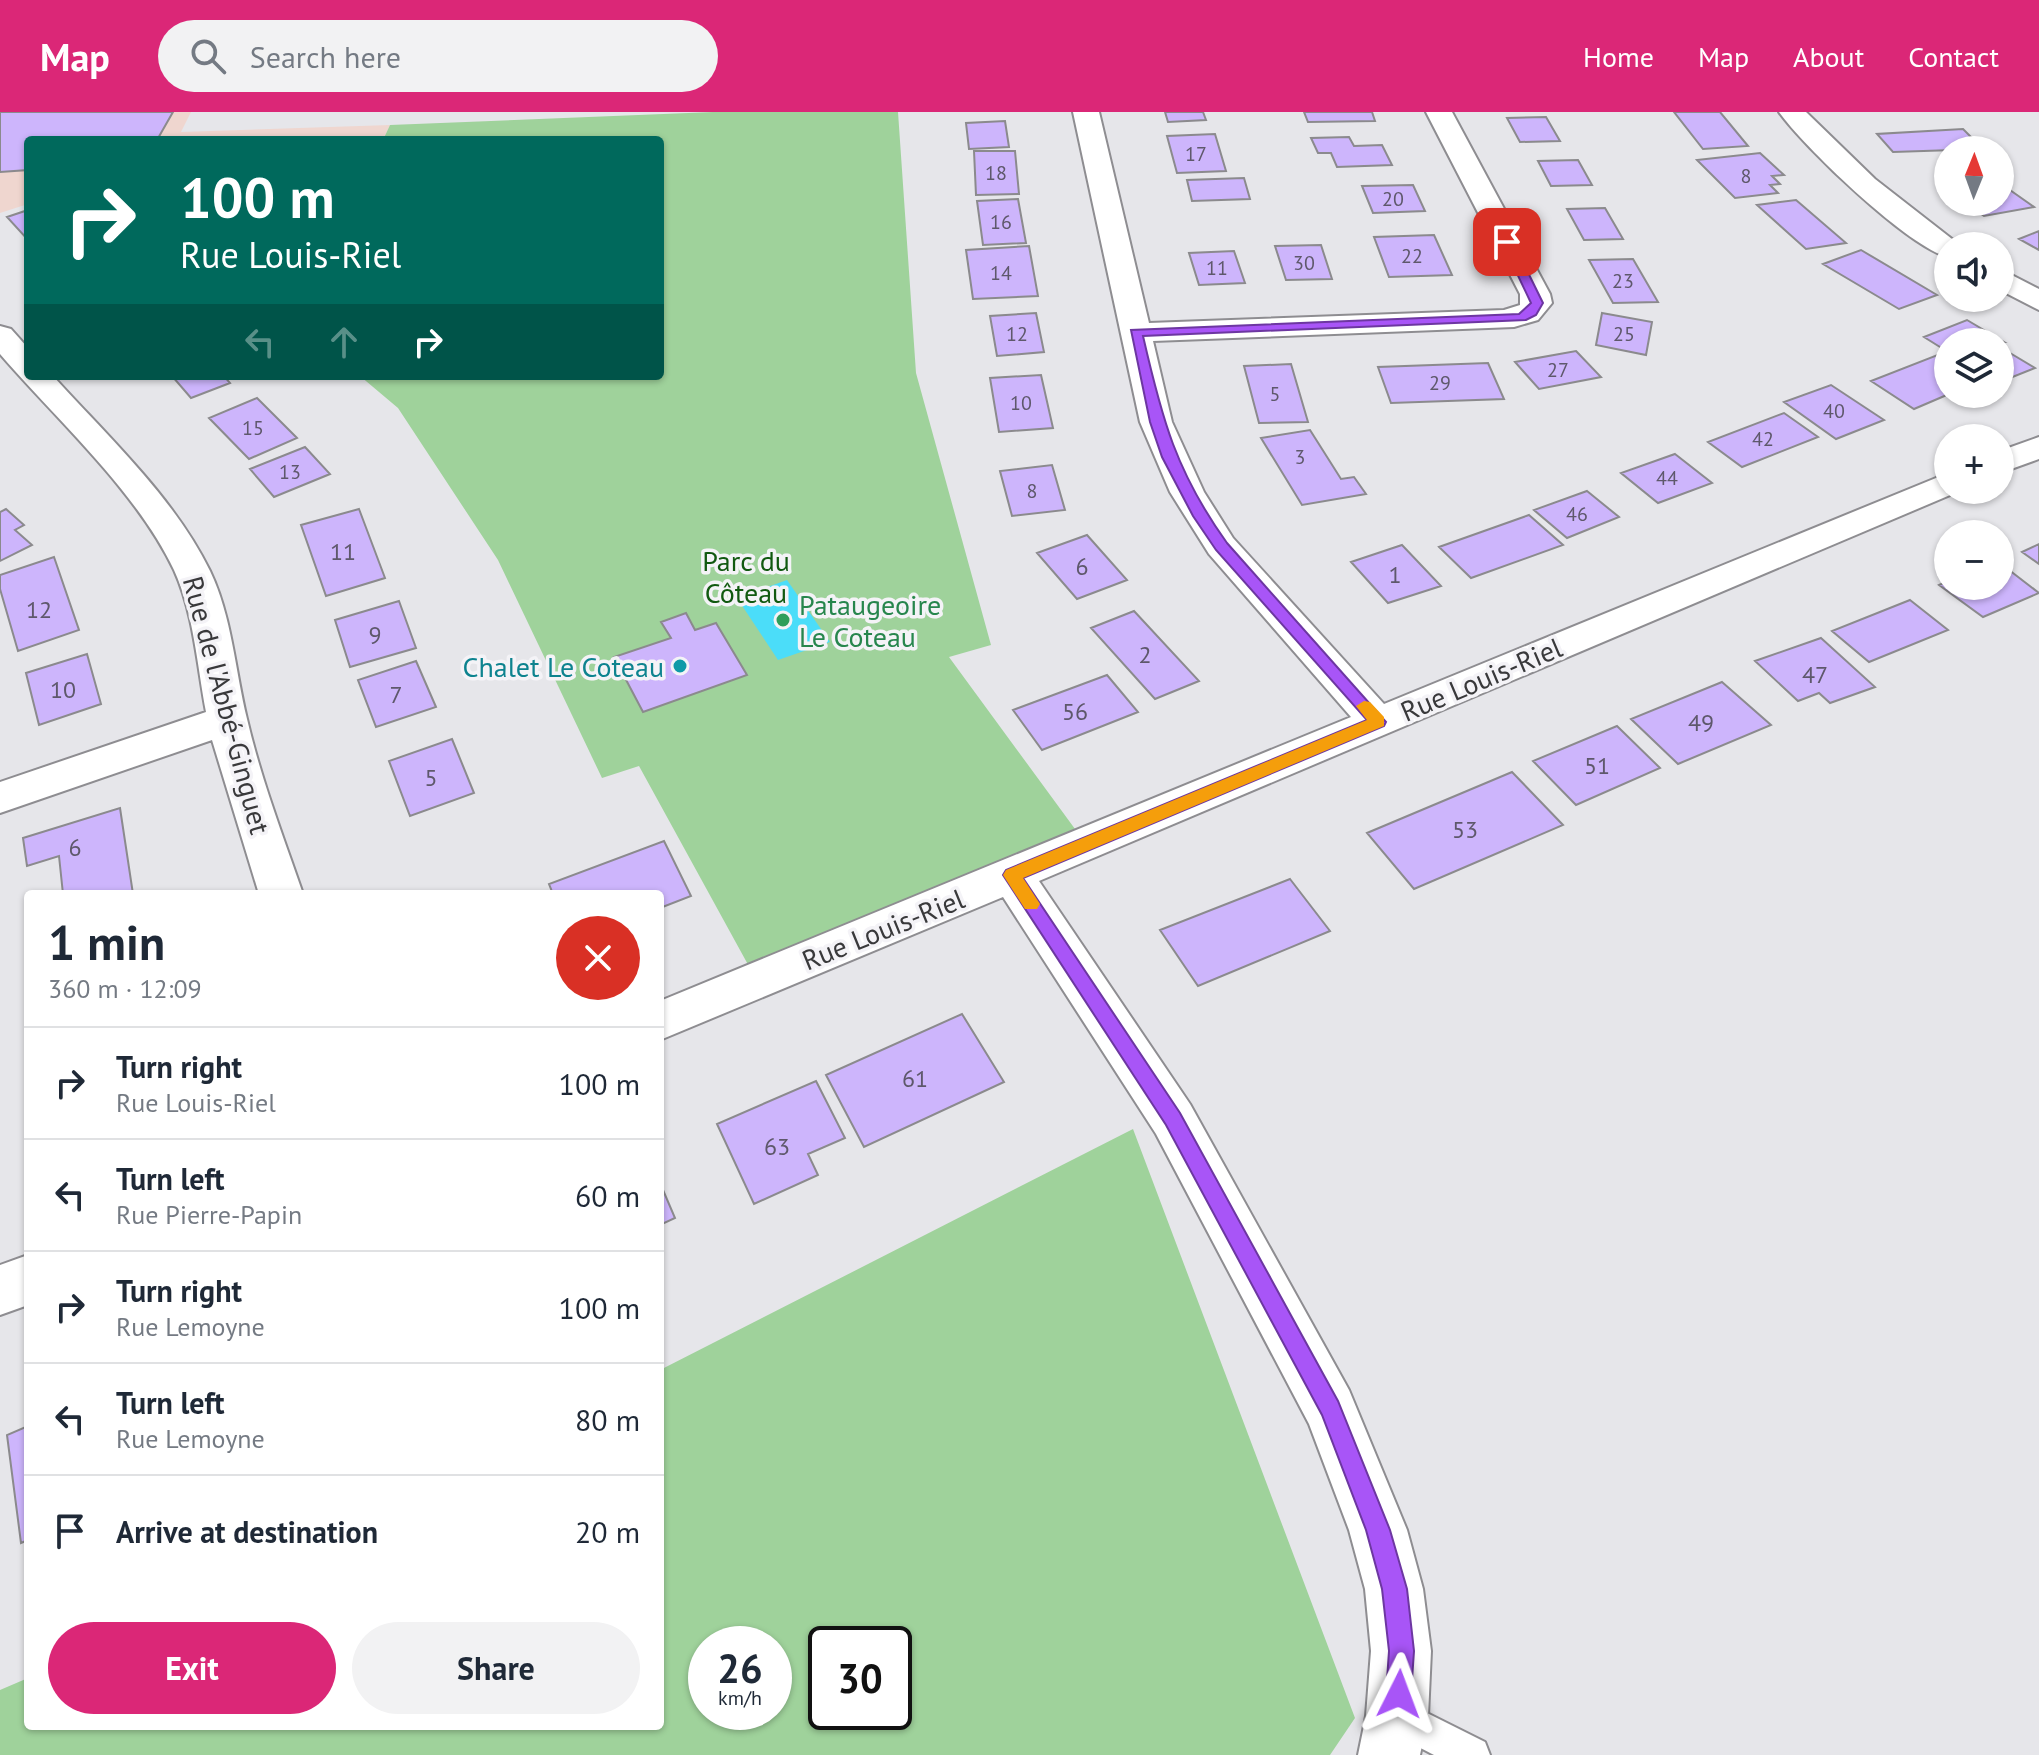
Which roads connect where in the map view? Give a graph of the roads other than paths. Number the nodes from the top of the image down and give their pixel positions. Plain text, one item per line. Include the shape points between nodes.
1 (1086, 112) edge
2 (1439, 112) edge
3 (1792, 112) edge
4 (1934, 238) edge
5 (2014, 286) edge
6 (2039, 301) edge
7 (1136, 333) junction
8 (0, 335) edge
9 (24, 362) edge
10 (39, 380) edge
11 (2039, 447) edge
12 (2014, 457) edge
13 (1934, 491) edge
14 (227, 720) junction
15 (1378, 722) junction
16 (0, 798) edge
17 (1012, 875) junction
18 (280, 890) edge
19 (664, 1019) edge
20 (24, 1281) edge
21 (0, 1290) edge
22 (1393, 1736) edge
23 (1472, 1755) edge

1 - 7 street
2 - 7 street via 1535,294 1532,312 1504,319
3 - 4 street via 1878,199
5 - 6 street
7 - 15 street via 1156,422 1200,516
8 - 9 street
10 - 14 street, Rue de l'Abbé-Ginguet via 175,541 207,614
11 - 12 street
13 - 15 street, Rue Louis-Riel
14 - 16 street
14 - 18 street, Rue de l'Abbé-Ginguet
15 - 17 street, Rue Louis-Riel
17 - 19 street, Rue Louis-Riel
17 - 22 street via 1173,1119 1330,1409 1378,1530 1394,1589 1401,1651
20 - 21 street
22 - 23 lane

